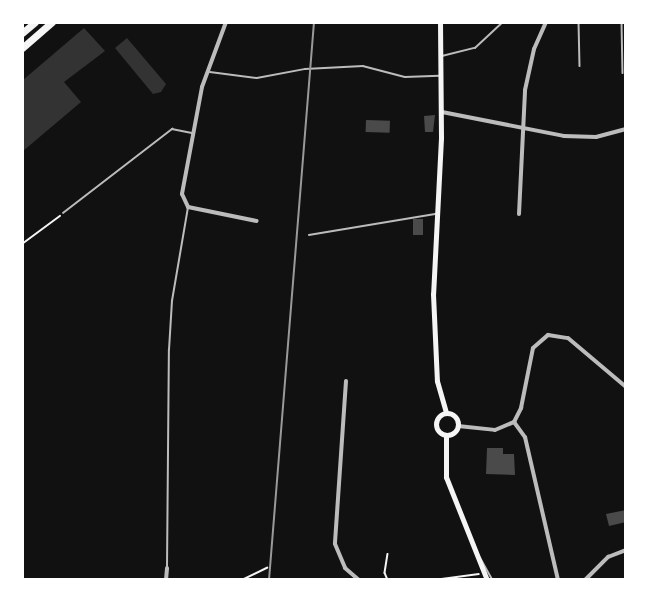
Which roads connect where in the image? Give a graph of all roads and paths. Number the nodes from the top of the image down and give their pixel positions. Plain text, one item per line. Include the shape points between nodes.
1 (35, 22) edge
2 (52, 22) edge
3 (226, 22) edge
4 (440, 22) edge
5 (503, 22) edge
6 (546, 22) edge
7 (579, 22) edge
8 (622, 22) edge
9 (22, 33) edge
10 (22, 48) edge
11 (441, 56) junction
12 (580, 66) dead end
13 (206, 72) junction
14 (623, 73) dead end
15 (442, 76) junction
16 (442, 112) junction
17 (522, 128) junction
18 (626, 129) edge
19 (193, 133) junction
20 (188, 207) junction
21 (63, 213) joint
22 (437, 214) junction
23 (519, 214) dead end
24 (257, 221) dead end
25 (309, 235) dead end
26 (22, 244) edge
27 (346, 381) dead end
28 (626, 387) edge
29 (446, 413) junction
30 (514, 422) junction
31 (458, 426) junction
32 (446, 435) junction
33 (626, 549) edge
34 (388, 554) dead end
35 (478, 555) junction
36 (167, 568) joint
37 (267, 568) dead end
38 (480, 574) dead end
39 (166, 579) edge
40 (242, 579) edge
41 (359, 579) edge
42 (388, 579) edge
43 (434, 579) edge
44 (487, 579) edge
45 (493, 579) edge
46 (558, 579) edge
47 (585, 579) edge

1 - 9 highway
2 - 10 highway
3 - 13 street
4 - 11 main road
5 - 11 lane via 475,48
6 - 17 street via 528,70
7 - 12 lane
8 - 14 lane
11 - 15 main road
13 - 15 lane via 257,78 305,69 363,66 405,77
13 - 19 street
15 - 16 main road
16 - 17 street
16 - 22 main road
17 - 18 street via 585,137
17 - 23 street
19 - 20 street via 182,194
19 - 21 lane via 172,129
20 - 24 street
20 - 36 lane via 172,301 169,350
21 - 26 path
22 - 25 lane
22 - 29 main road via 434,338 438,390
27 - 41 street via 335,544 345,568
28 - 30 street via 568,338 548,335 533,348 521,408
29 - 31 main road via 456,416
29 - 32 main road via 436,422
30 - 31 street via 495,430
30 - 46 street via 525,437
31 - 32 main road
32 - 35 main road via 446,477
33 - 47 street via 608,557
34 - 42 path
35 - 44 main road
35 - 45 lane
36 - 39 street
37 - 40 path
38 - 43 path

